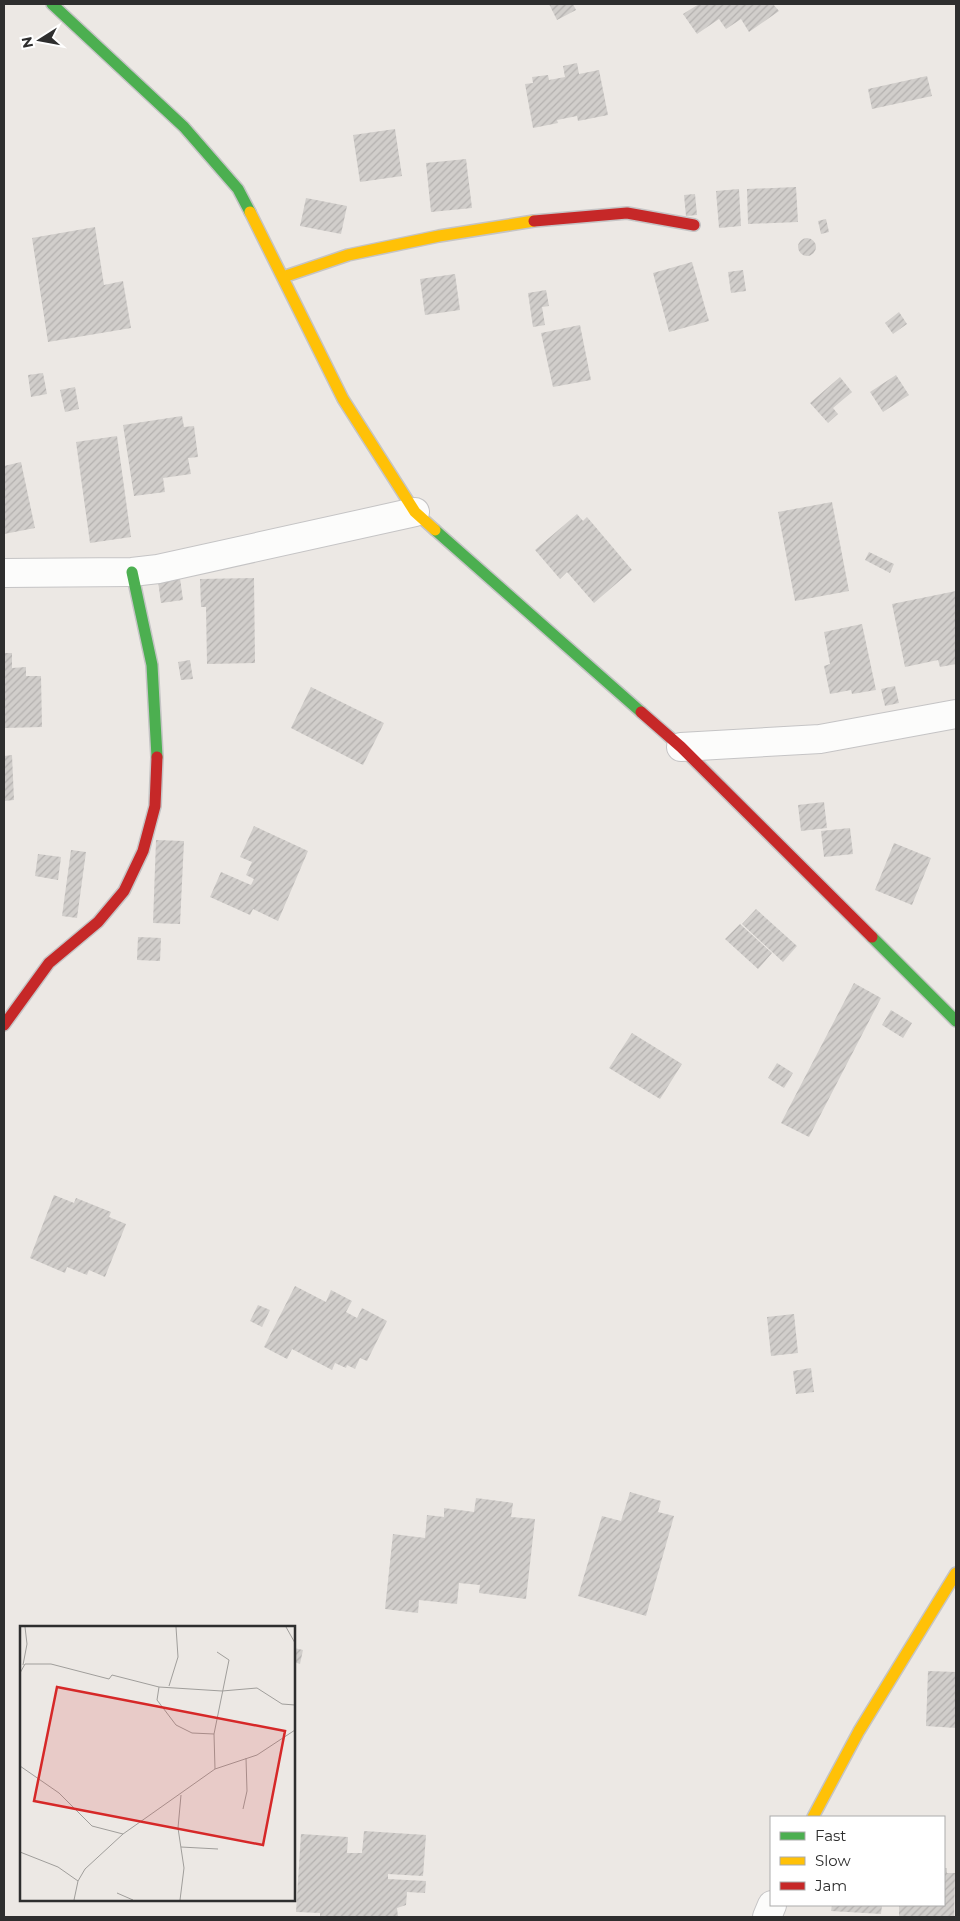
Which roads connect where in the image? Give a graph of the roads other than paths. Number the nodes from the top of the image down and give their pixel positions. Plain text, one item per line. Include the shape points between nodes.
1 (52, 4) edge
2 (694, 225) dead end
3 (283, 277) junction
4 (415, 512) junction
5 (132, 572) junction
6 (4, 573) edge
7 (956, 714) edge
8 (681, 747) junction
9 (956, 1021) edge
10 (4, 1025) edge
11 (956, 1574) edge
12 (814, 1816) edge

1 - 3 street via 184,127 238,189
2 - 3 street via 627,213 544,219 348,255
3 - 4 street via 343,400
4 - 5 street
4 - 8 street
5 - 6 street
5 - 10 street via 152,665 158,753 154,806 143,851 124,891 98,922 50,963
7 - 8 street via 820,739
8 - 9 street
11 - 12 street via 859,1731

